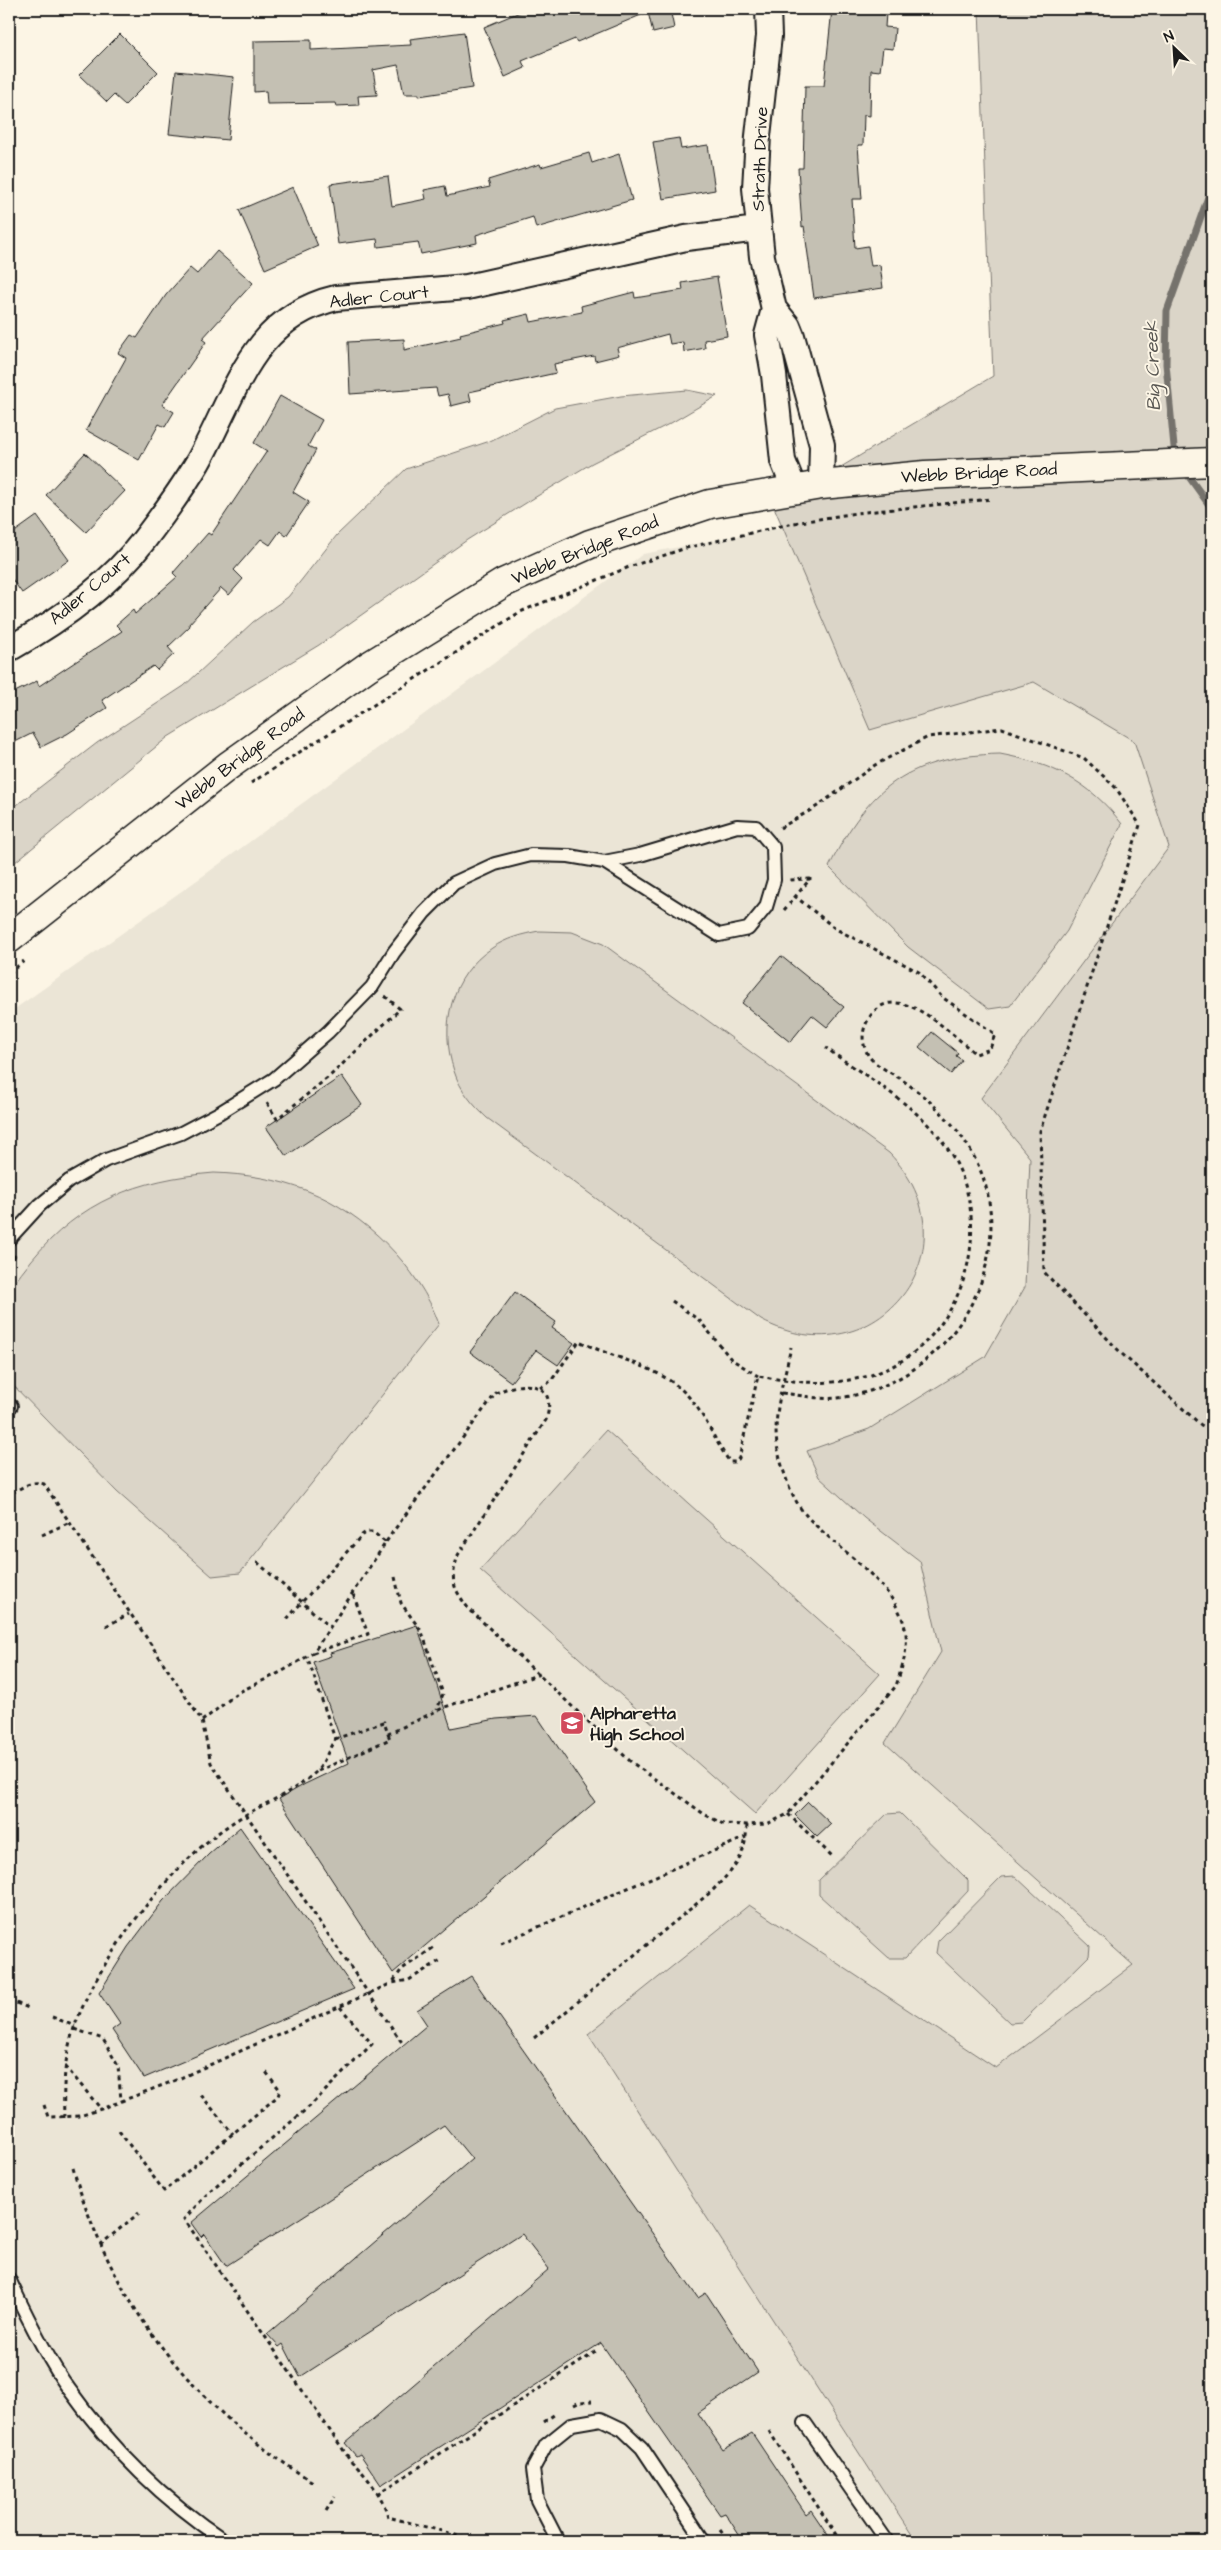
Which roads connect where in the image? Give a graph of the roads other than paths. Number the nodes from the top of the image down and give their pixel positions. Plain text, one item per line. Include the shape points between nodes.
1 (768, 9) edge
2 (758, 229) junction
3 (786, 363) junction
4 (1212, 462) edge
5 (821, 485) junction
6 (794, 488) junction
7 (9, 649) edge
8 (604, 862) junction
9 (16, 950) edge
10 (9, 1239) edge
11 (9, 2279) edge
12 (805, 2423) dead end
13 (224, 2541) edge
14 (558, 2541) edge
15 (704, 2541) edge
16 (887, 2541) edge

1 - 2 street, Strath Drive via 769,36 755,188
2 - 3 street, Strath Drive via 774,309 788,326
2 - 7 street, Adler Court via 686,238 466,287 336,298 293,315 269,334 255,352 198,461 143,542 67,613
3 - 5 street, Strath Drive via 822,445
3 - 6 street, Strath Drive via 783,461
4 - 5 street, Webb Bridge Road via 925,475
5 - 6 street, Webb Bridge Road
6 - 9 street, Webb Bridge Road via 710,504 668,517 590,544 503,583 367,667 228,766
8 - 8 lane via 738,826 756,827 772,847 774,880 766,907 748,929 719,935
8 - 10 lane via 569,856 531,855 495,864 454,883 424,913 372,987 274,1080 181,1133 106,1160 69,1181 40,1205
11 - 13 lane via 75,2396 111,2440 157,2488
12 - 16 lane
14 - 15 lane via 537,2500 533,2469 546,2445 572,2424 601,2419 622,2429 642,2448

